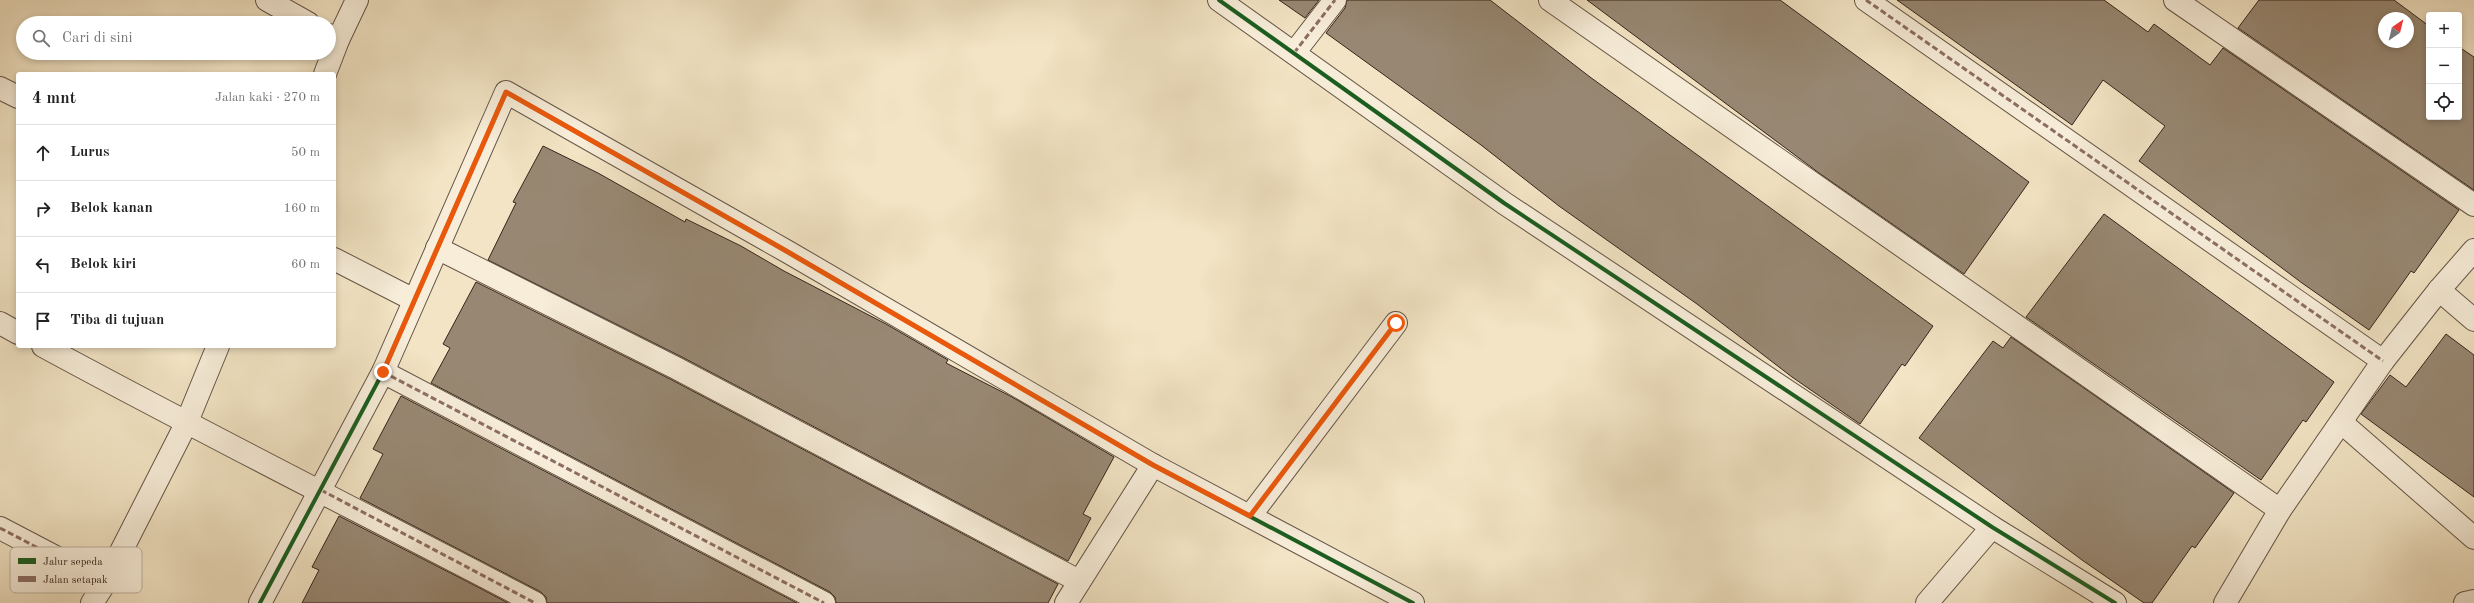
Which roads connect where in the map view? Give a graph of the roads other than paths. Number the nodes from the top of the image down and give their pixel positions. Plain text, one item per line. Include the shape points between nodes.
1 (267, 0) edge
2 (357, 0) edge
3 (1219, 0) edge
4 (1335, 0) edge
5 (1550, 0) edge
6 (1866, 0) edge
7 (2175, 0) edge
8 (296, 16) edge
9 (336, 35) edge
10 (1294, 53) junction
11 (328, 60) edge
12 (326, 72) edge
13 (0, 88) edge
14 (16, 96) edge
15 (2474, 205) edge
16 (437, 248) junction
17 (2474, 250) edge
18 (336, 260) edge
19 (2438, 290) junction
20 (414, 300) junction
21 (2474, 320) edge
22 (0, 323) edge
23 (1396, 323) dead end
24 (16, 332) edge
25 (46, 348) edge
26 (217, 348) edge
27 (2383, 361) junction
28 (383, 372) junction
29 (2342, 423) junction
30 (186, 424) junction
31 (1153, 465) junction
32 (321, 490) junction
33 (2280, 510) junction
34 (1250, 516) junction
35 (1992, 527) junction
36 (0, 528) edge
37 (2474, 538) edge
38 (36, 547) edge
39 (123, 547) edge
40 (98, 593) edge
41 (1074, 596) edge
42 (2474, 601) edge
43 (92, 603) edge
44 (260, 603) edge
45 (535, 603) edge
46 (824, 603) edge
47 (1413, 603) edge
48 (1927, 603) edge
49 (2115, 603) edge
50 (2224, 603) edge
51 (2465, 603) edge

1 - 8 street
2 - 9 street
3 - 10 street
4 - 10 street
5 - 33 street
6 - 27 street
7 - 15 street
10 - 35 street via 1504,203
11 - 12 street
13 - 14 street
16 - 20 street
16 - 31 street via 506,92 788,252
16 - 41 street via 676,368
17 - 19 street
18 - 20 street
19 - 21 street
19 - 27 street
20 - 28 street
22 - 24 street
23 - 34 street
25 - 30 street
26 - 30 street
27 - 29 street
28 - 32 street
28 - 46 street
29 - 33 street
29 - 37 street
30 - 32 street
30 - 39 street
31 - 34 street
31 - 41 street
32 - 44 street
32 - 45 street
33 - 50 street
34 - 47 street
35 - 48 street
35 - 49 street
36 - 38 street
40 - 43 street
42 - 51 street

